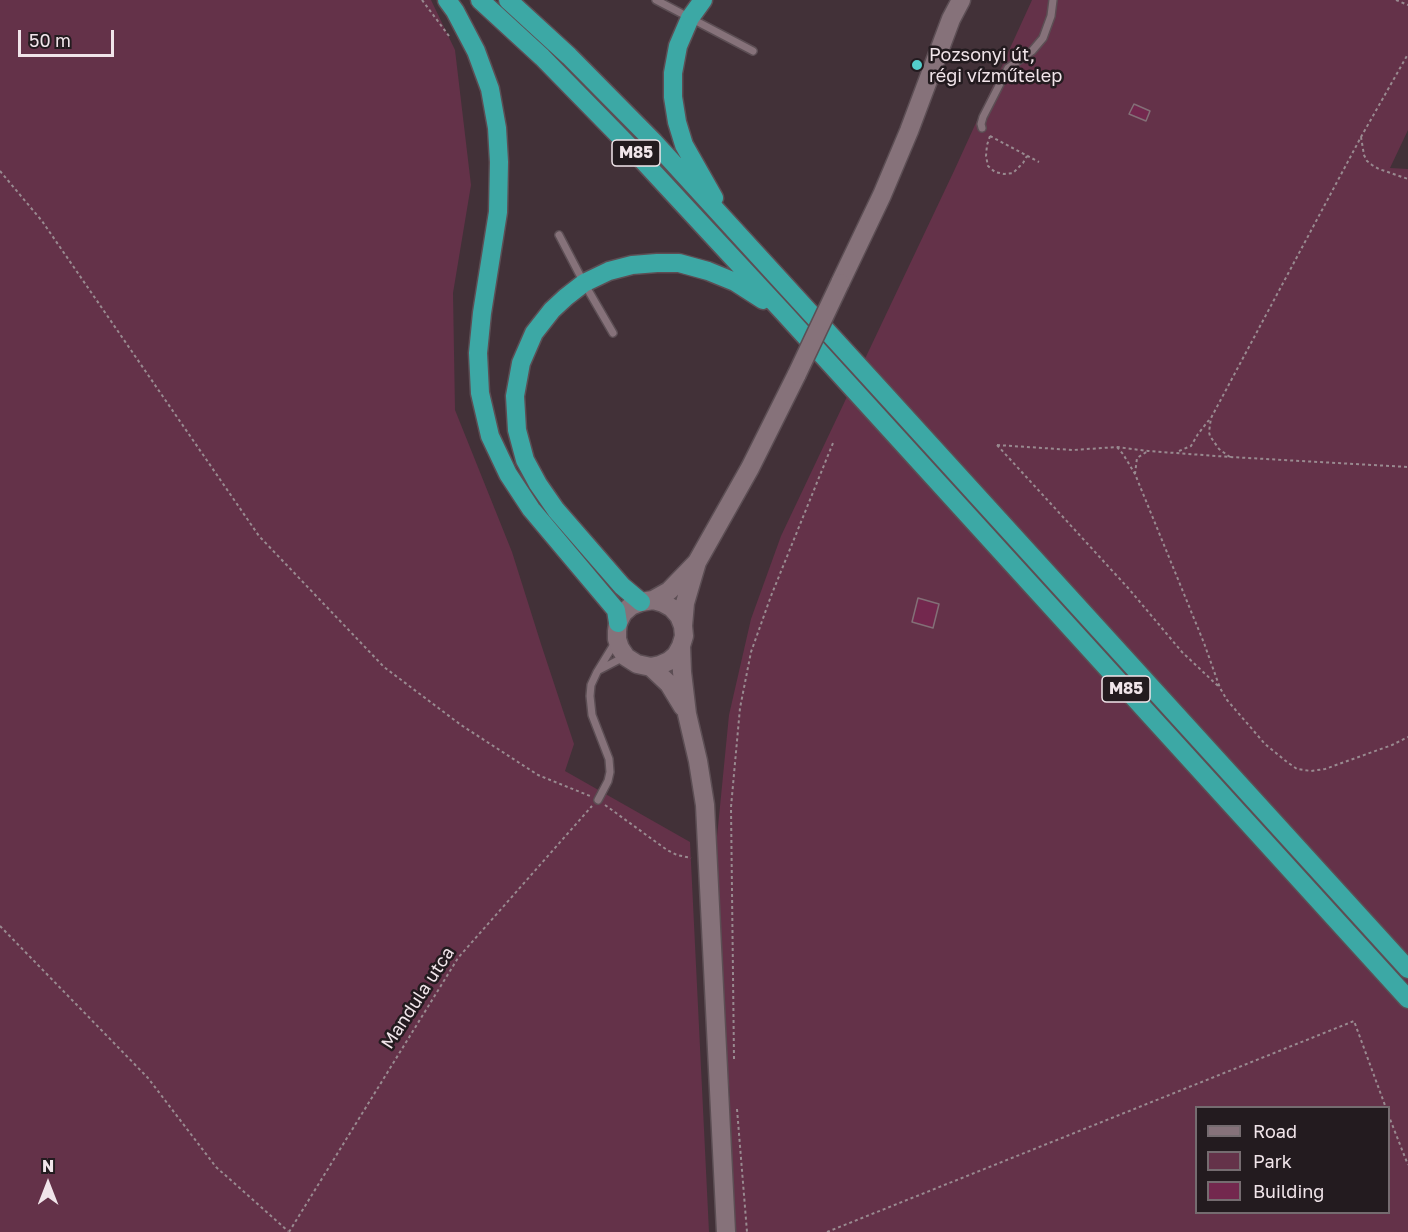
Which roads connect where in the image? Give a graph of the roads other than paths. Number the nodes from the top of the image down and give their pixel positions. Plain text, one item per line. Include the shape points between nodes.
1 (447, 0) edge
2 (480, 0) edge
3 (508, 0) edge
4 (656, 0) edge
5 (703, 0) edge
6 (953, 0) edge
7 (961, 0) edge
8 (1053, 0) edge
9 (690, 18) junction
10 (951, 19) junction
11 (753, 51) dead end
12 (982, 128) road end
13 (728, 223) junction
14 (559, 235) dead end
15 (584, 283) junction
16 (784, 313) junction
17 (613, 333) dead end
18 (697, 562) junction
19 (647, 601) junction
20 (683, 626) junction
21 (618, 631) junction
22 (681, 646) junction
23 (626, 657) junction
24 (651, 667) junction
25 (597, 672) junction
26 (687, 714) junction
27 (598, 800) road end
28 (1408, 969) edge
29 (1408, 999) edge
30 (726, 1232) edge

1 - 21 highway via 476,51 490,88 497,128 498,212 478,353 480,393 490,436 531,509 616,610
2 - 16 highway, M85 via 632,149
3 - 13 highway, M85 via 583,70
4 - 9 lane
5 - 9 highway
6 - 10 main road
7 - 10 main road
8 - 12 lane via 1043,38 1008,68 983,117
9 - 11 lane
9 - 13 highway via 678,46 673,73 677,122 684,145
10 - 18 main road, bridge via 882,195 750,468
13 - 28 highway, M85
14 - 15 lane
15 - 16 highway via 632,265 679,263 735,282
15 - 17 lane
15 - 19 highway via 552,310 534,333 521,363 515,396 517,430 525,460 556,510 622,586
16 - 29 highway, M85
18 - 19 main road via 669,591
18 - 20 main road
19 - 20 main road via 672,608
19 - 21 main road via 631,606
20 - 22 main road
21 - 23 main road via 620,648
21 - 25 lane
22 - 24 main road via 669,661
22 - 26 main road
23 - 24 main road
23 - 25 lane
24 - 26 main road via 669,684
25 - 27 lane via 591,685 592,715 610,772
26 - 30 main road via 705,805

